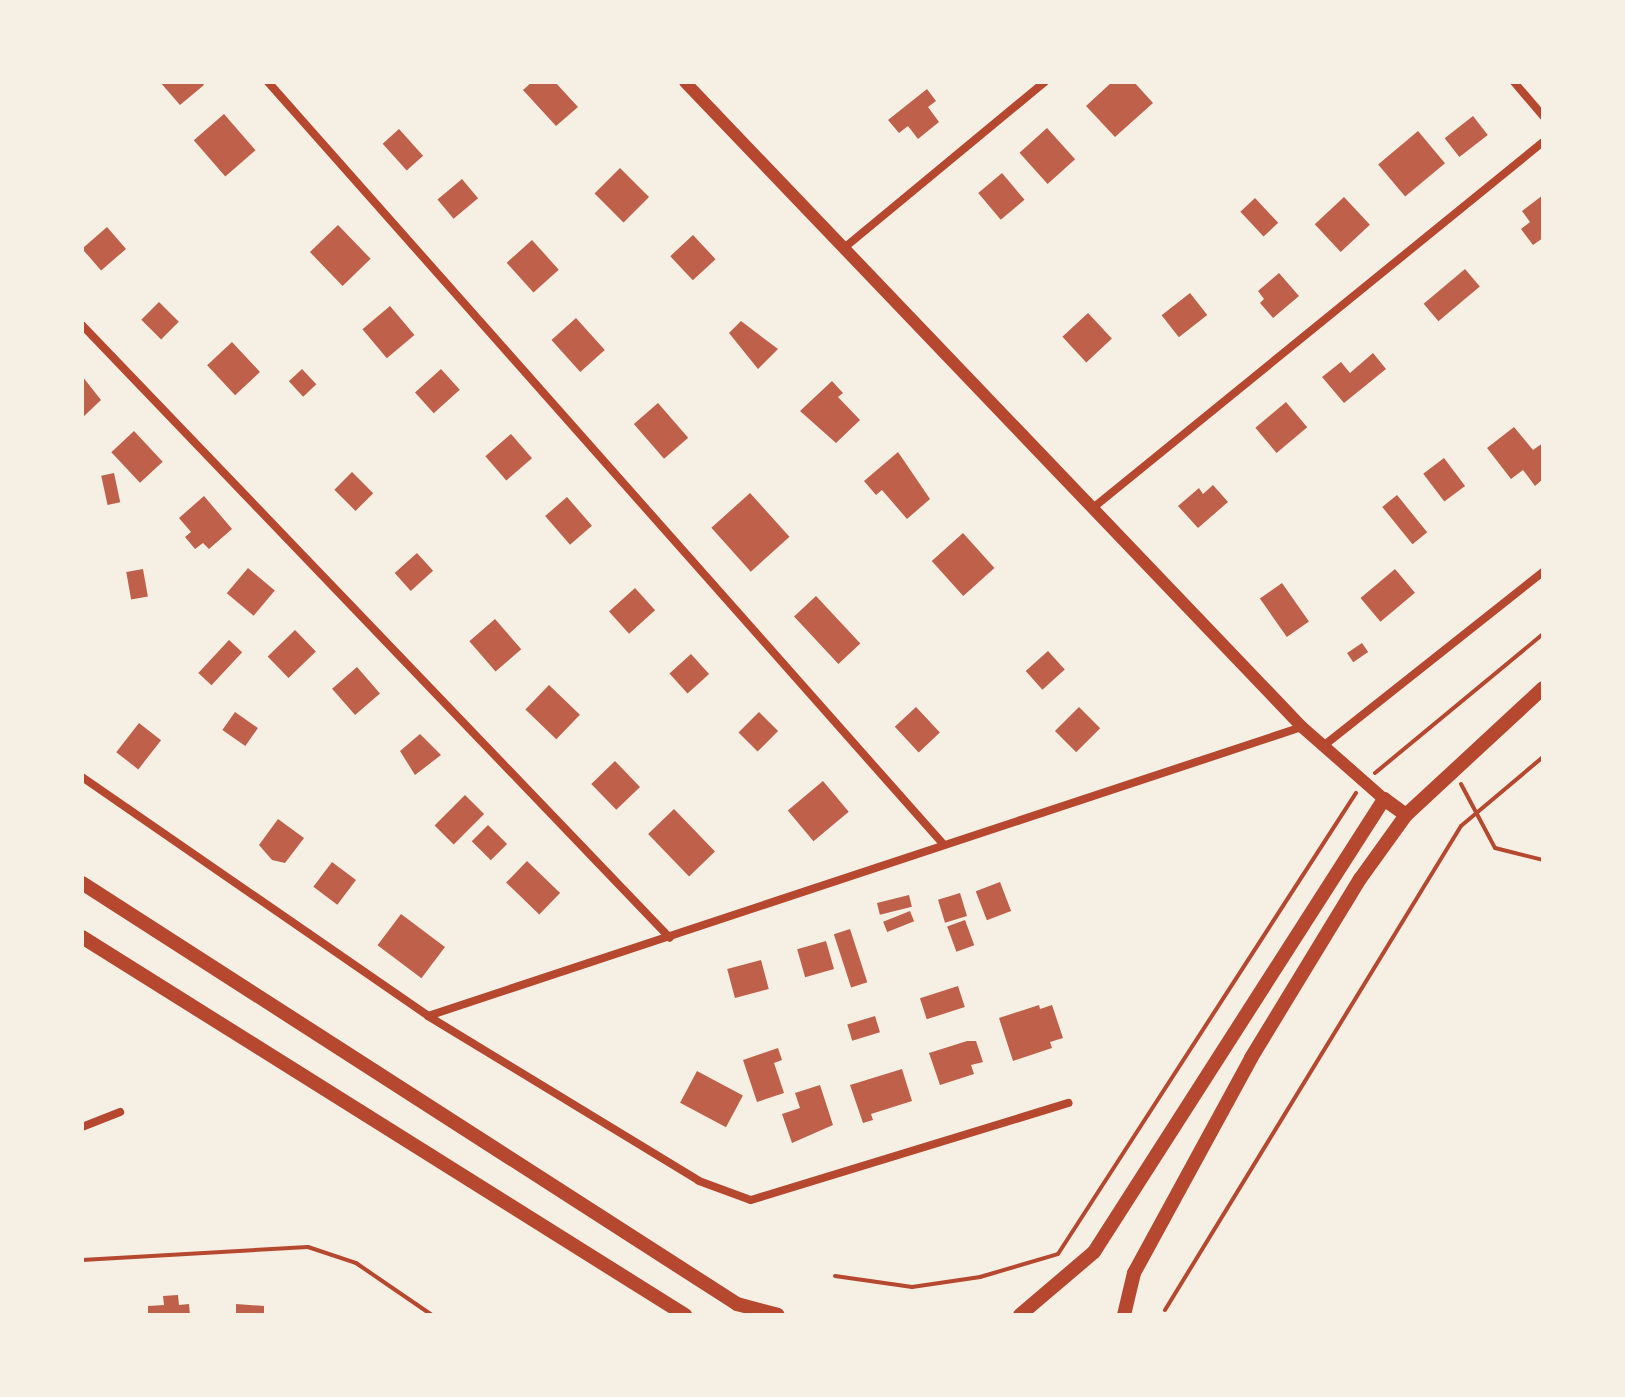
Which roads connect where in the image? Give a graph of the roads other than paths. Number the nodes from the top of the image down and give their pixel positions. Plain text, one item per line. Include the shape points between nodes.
1 (268, 82) edge
2 (685, 82) edge
3 (1045, 82) edge
4 (1514, 82) edge
5 (1543, 116) edge
6 (1543, 142) edge
7 (844, 248) junction
8 (82, 325) edge
9 (1094, 507) junction
10 (1543, 572) edge
11 (1543, 688) edge
12 (1302, 727) junction
13 (1322, 747) junction
14 (82, 777) edge
15 (1384, 799) junction
16 (1406, 815) junction
17 (943, 844) junction
18 (82, 883) edge
19 (82, 937) edge
20 (670, 938) junction
21 (428, 1016) junction
22 (1069, 1103) dead end
23 (120, 1112) dead end
24 (82, 1127) edge
25 (82, 1260) edge
26 (432, 1315) edge
27 (685, 1315) edge
28 (778, 1315) edge
29 (1020, 1315) edge
30 (1124, 1315) edge

1 - 17 street
2 - 7 main road
3 - 7 street
4 - 5 street
6 - 9 street
7 - 9 main road
8 - 20 street
9 - 12 main road
10 - 13 street
11 - 16 main road
12 - 13 main road
12 - 17 street
13 - 15 main road
14 - 21 street
15 - 16 main road
15 - 29 main road via 1094,1252
16 - 30 main road via 1360,879 1251,1058 1134,1273
17 - 20 street
18 - 28 main road via 737,1304
19 - 27 main road
20 - 21 street
21 - 22 street via 699,1181 751,1200
23 - 24 street
25 - 26 lane via 308,1247 356,1263

